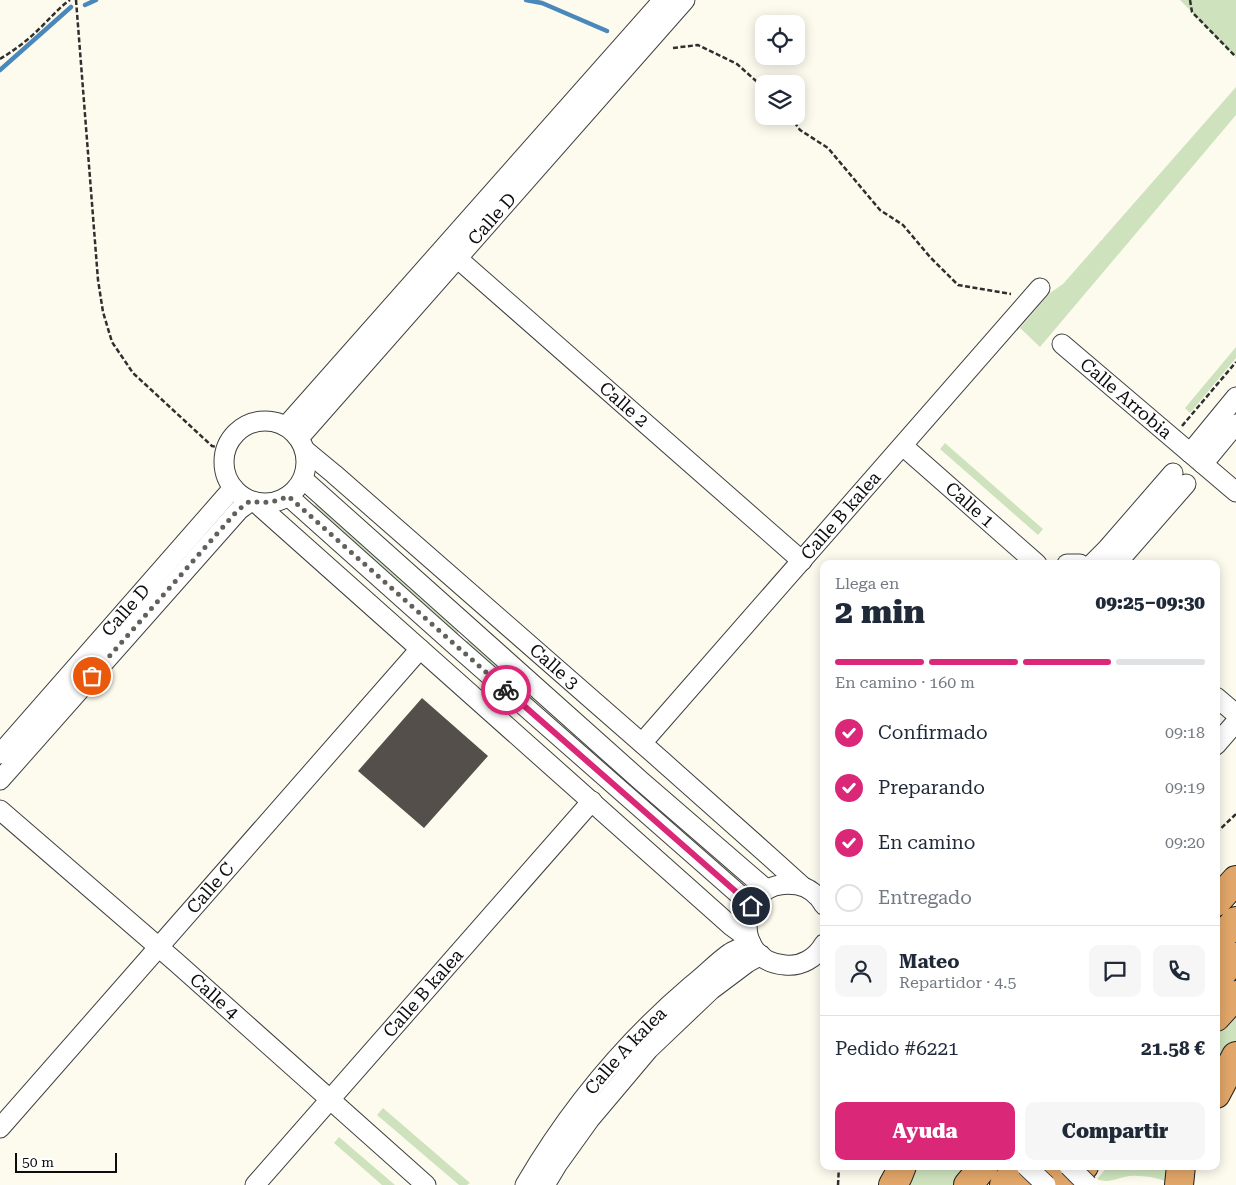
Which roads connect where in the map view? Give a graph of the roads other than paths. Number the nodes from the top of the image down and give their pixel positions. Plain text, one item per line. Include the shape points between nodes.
1 (663, 0) edge
2 (685, 0) edge
3 (451, 253) junction
4 (1040, 288) dead end
5 (1062, 344) dead end
6 (1236, 397) edge
7 (1236, 424) edge
8 (297, 438) junction
9 (903, 446) junction
10 (1196, 458) junction
11 (303, 479) junction
12 (233, 488) junction
13 (1236, 492) edge
14 (288, 496) junction
15 (253, 501) junction
16 (1032, 560) edge
17 (1096, 560) edge
18 (1119, 560) edge
19 (802, 561) junction
20 (420, 649) junction
21 (1220, 701) edge
22 (1236, 714) edge
23 (1236, 722) edge
24 (1220, 740) edge
25 (642, 743) junction
26 (0, 754) edge
27 (0, 780) edge
28 (592, 802) junction
29 (0, 810) edge
30 (1236, 864) edge
31 (1220, 875) edge
32 (1236, 880) edge
33 (766, 889) junction
34 (816, 893) edge
35 (1220, 898) edge
36 (751, 906) junction
37 (1236, 921) edge
38 (1220, 939) edge
39 (754, 946) junction
40 (158, 947) junction
41 (820, 957) edge
42 (1236, 957) edge
43 (1220, 975) edge
44 (1236, 995) edge
45 (1220, 1013) edge
46 (1236, 1056) edge
47 (1220, 1086) edge
48 (331, 1100) junction
49 (0, 1128) edge
50 (900, 1170) edge
51 (981, 1170) edge
52 (1017, 1170) edge
53 (1030, 1170) edge
54 (1047, 1170) edge
55 (1073, 1170) edge
56 (1081, 1170) edge
57 (1181, 1170) edge
58 (255, 1185) edge
59 (426, 1185) edge
60 (525, 1185) edge
61 (545, 1185) edge
62 (894, 1185) edge
63 (968, 1185) edge
64 (1004, 1185) edge
65 (1034, 1185) edge
66 (1046, 1185) edge
67 (1068, 1185) edge
68 (1088, 1185) edge
69 (1179, 1185) edge

1 - 3 street, Calle D
2 - 3 street, Calle D
3 - 8 street, Calle D
3 - 19 street, Calle 2
4 - 9 street, Calle B kalea
5 - 10 street, Calle Arrobia
6 - 10 street, Calle Arrobia
7 - 10 street
8 - 11 street via 307,460
8 - 12 street via 274,421 262,420 239,429 231,438 224,459 224,470
8 - 25 street, Calle 3
9 - 16 street, Calle 1
9 - 19 street, Calle B kalea
10 - 13 street, Calle Arrobia
11 - 14 street
11 - 33 street, Calle 3
12 - 15 street
12 - 26 street, Calle D
14 - 15 street via 266,503
14 - 36 street
15 - 20 street
15 - 27 street, Calle D via 234,515
17 - 18 street via 1179,478
19 - 25 street, Calle B kalea
20 - 28 street
20 - 40 street, Calle C
21 - 22 street
23 - 24 street
25 - 34 street, Calle 3
28 - 39 street
28 - 48 street, Calle B kalea
29 - 40 street, Calle 4
30 - 31 highway
32 - 35 highway
33 - 34 street via 789,884
33 - 36 street
36 - 39 street via 746,928
37 - 38 highway
39 - 41 street via 767,960 779,965 791,966
39 - 60 street, Calle A kalea via 731,953 676,998 634,1041 592,1087
39 - 61 street, Calle A kalea via 747,963 710,990 649,1049 590,1119
40 - 48 street, Calle 4
40 - 49 street, Calle C
42 - 43 highway
44 - 45 highway
46 - 47 highway
48 - 58 street, Calle B kalea
48 - 59 street, Calle 4
50 - 62 highway
51 - 63 highway
52 - 64 highway
53 - 66 street, bridge
54 - 65 highway
55 - 68 street, bridge
56 - 67 highway
57 - 69 highway

